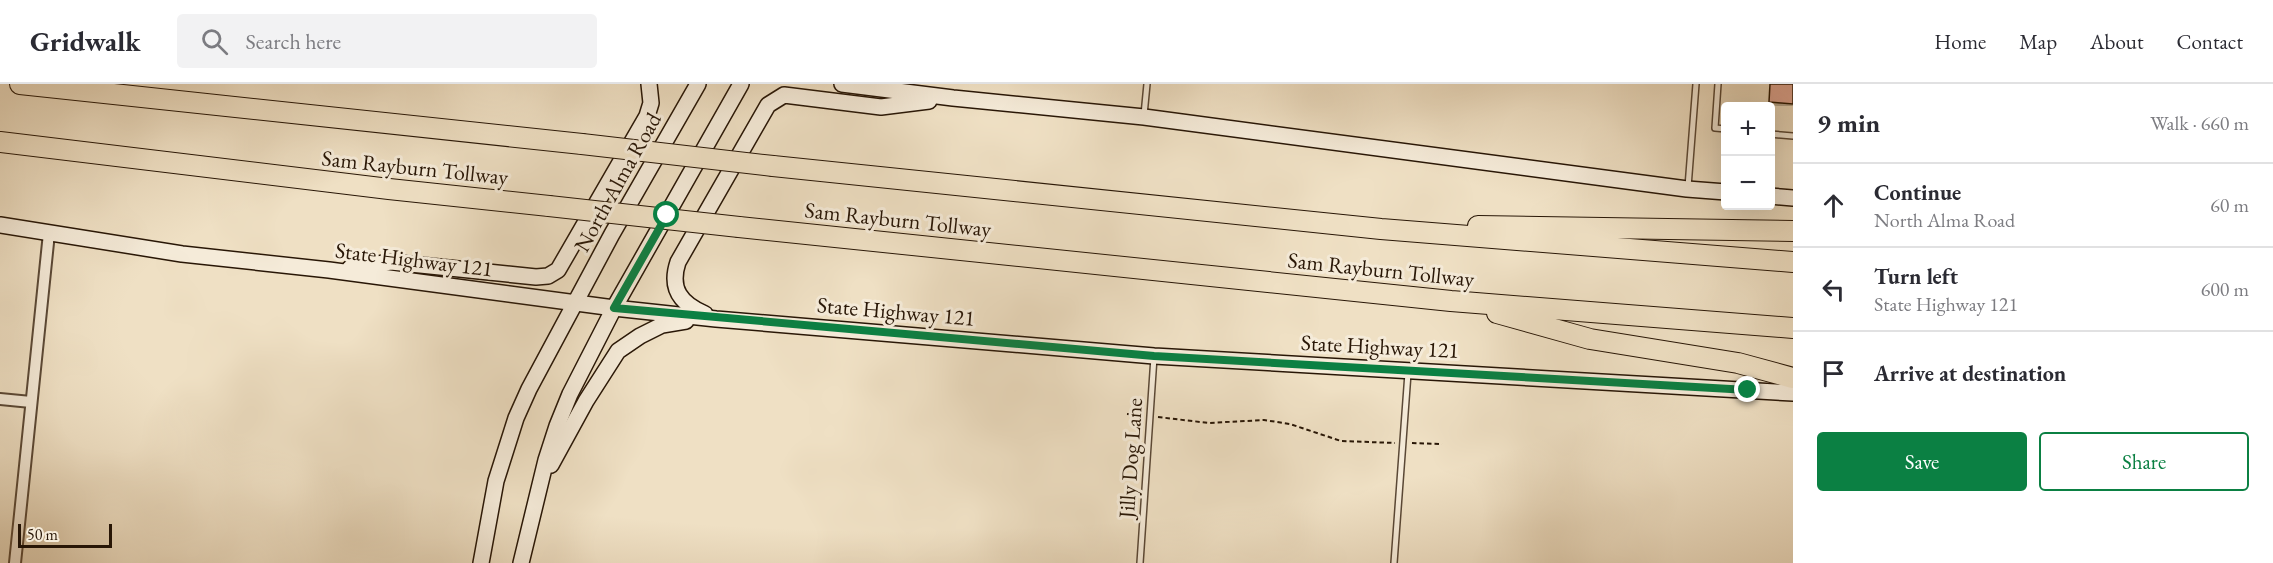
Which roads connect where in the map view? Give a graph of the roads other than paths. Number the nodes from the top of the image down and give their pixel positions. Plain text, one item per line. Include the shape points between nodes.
1 (21, 84) edge
2 (60, 84) edge
3 (649, 84) edge
4 (698, 84) edge
5 (741, 84) edge
6 (842, 84) edge
7 (922, 84) edge
8 (1147, 84) edge
9 (1696, 84) edge
10 (1718, 84) edge
11 (79, 91) junction
12 (953, 98) junction
13 (1144, 117) junction
14 (1721, 129) edge
15 (1775, 134) edge
16 (1793, 136) edge
17 (0, 142) edge
18 (1687, 189) junction
19 (1721, 192) edge
20 (1775, 196) edge
21 (1793, 198) edge
22 (0, 225) edge
23 (1381, 229) junction
24 (1793, 231) edge
25 (49, 233) junction
26 (1793, 262) edge
27 (329, 270) junction
28 (1451, 301) junction
29 (576, 302) junction
30 (614, 308) junction
31 (716, 319) junction
32 (1793, 328) edge
33 (1154, 356) junction
34 (1408, 370) junction
35 (1793, 378) edge
36 (1793, 393) edge
37 (0, 399) edge
38 (31, 402) junction
39 (539, 488) junction
40 (15, 563) edge
41 (481, 563) edge
42 (521, 563) edge
43 (1140, 563) edge
44 (1394, 563) edge

1 - 11 highway, Sam Rayburn Tollway
2 - 11 highway
3 - 27 main road via 651,103 647,116 566,259 548,276 391,262
4 - 29 main road, North Alma Road
5 - 30 main road
6 - 12 main road
7 - 12 main road
8 - 13 lane
9 - 18 lane
10 - 14 lane via 1715,128
11 - 23 highway, Sam Rayburn Tollway, bridge
12 - 13 main road
12 - 31 main road via 881,107 784,95 768,105 676,270 676,286 683,300
13 - 18 main road
15 - 16 lane
17 - 28 highway, Sam Rayburn Tollway, bridge via 377,188
18 - 19 main road
20 - 21 main road
22 - 25 main road, State Highway 121
23 - 24 highway via 1513,225
23 - 26 highway, Sam Rayburn Tollway
25 - 27 main road, State Highway 121 via 182,254
25 - 38 street
27 - 29 main road, State Highway 121
28 - 32 highway, Sam Rayburn Tollway
28 - 35 highway via 1590,339 1738,363
29 - 30 main road, State Highway 121
29 - 41 main road, North Alma Road via 516,418 496,481
30 - 31 main road, State Highway 121
30 - 39 main road via 558,422
31 - 33 main road, State Highway 121
31 - 39 main road via 662,325 618,351
33 - 34 main road, State Highway 121
33 - 43 lane, Jilly Dog Lane
34 - 36 main road, State Highway 121
34 - 44 lane
37 - 38 street
38 - 40 street
39 - 42 main road

